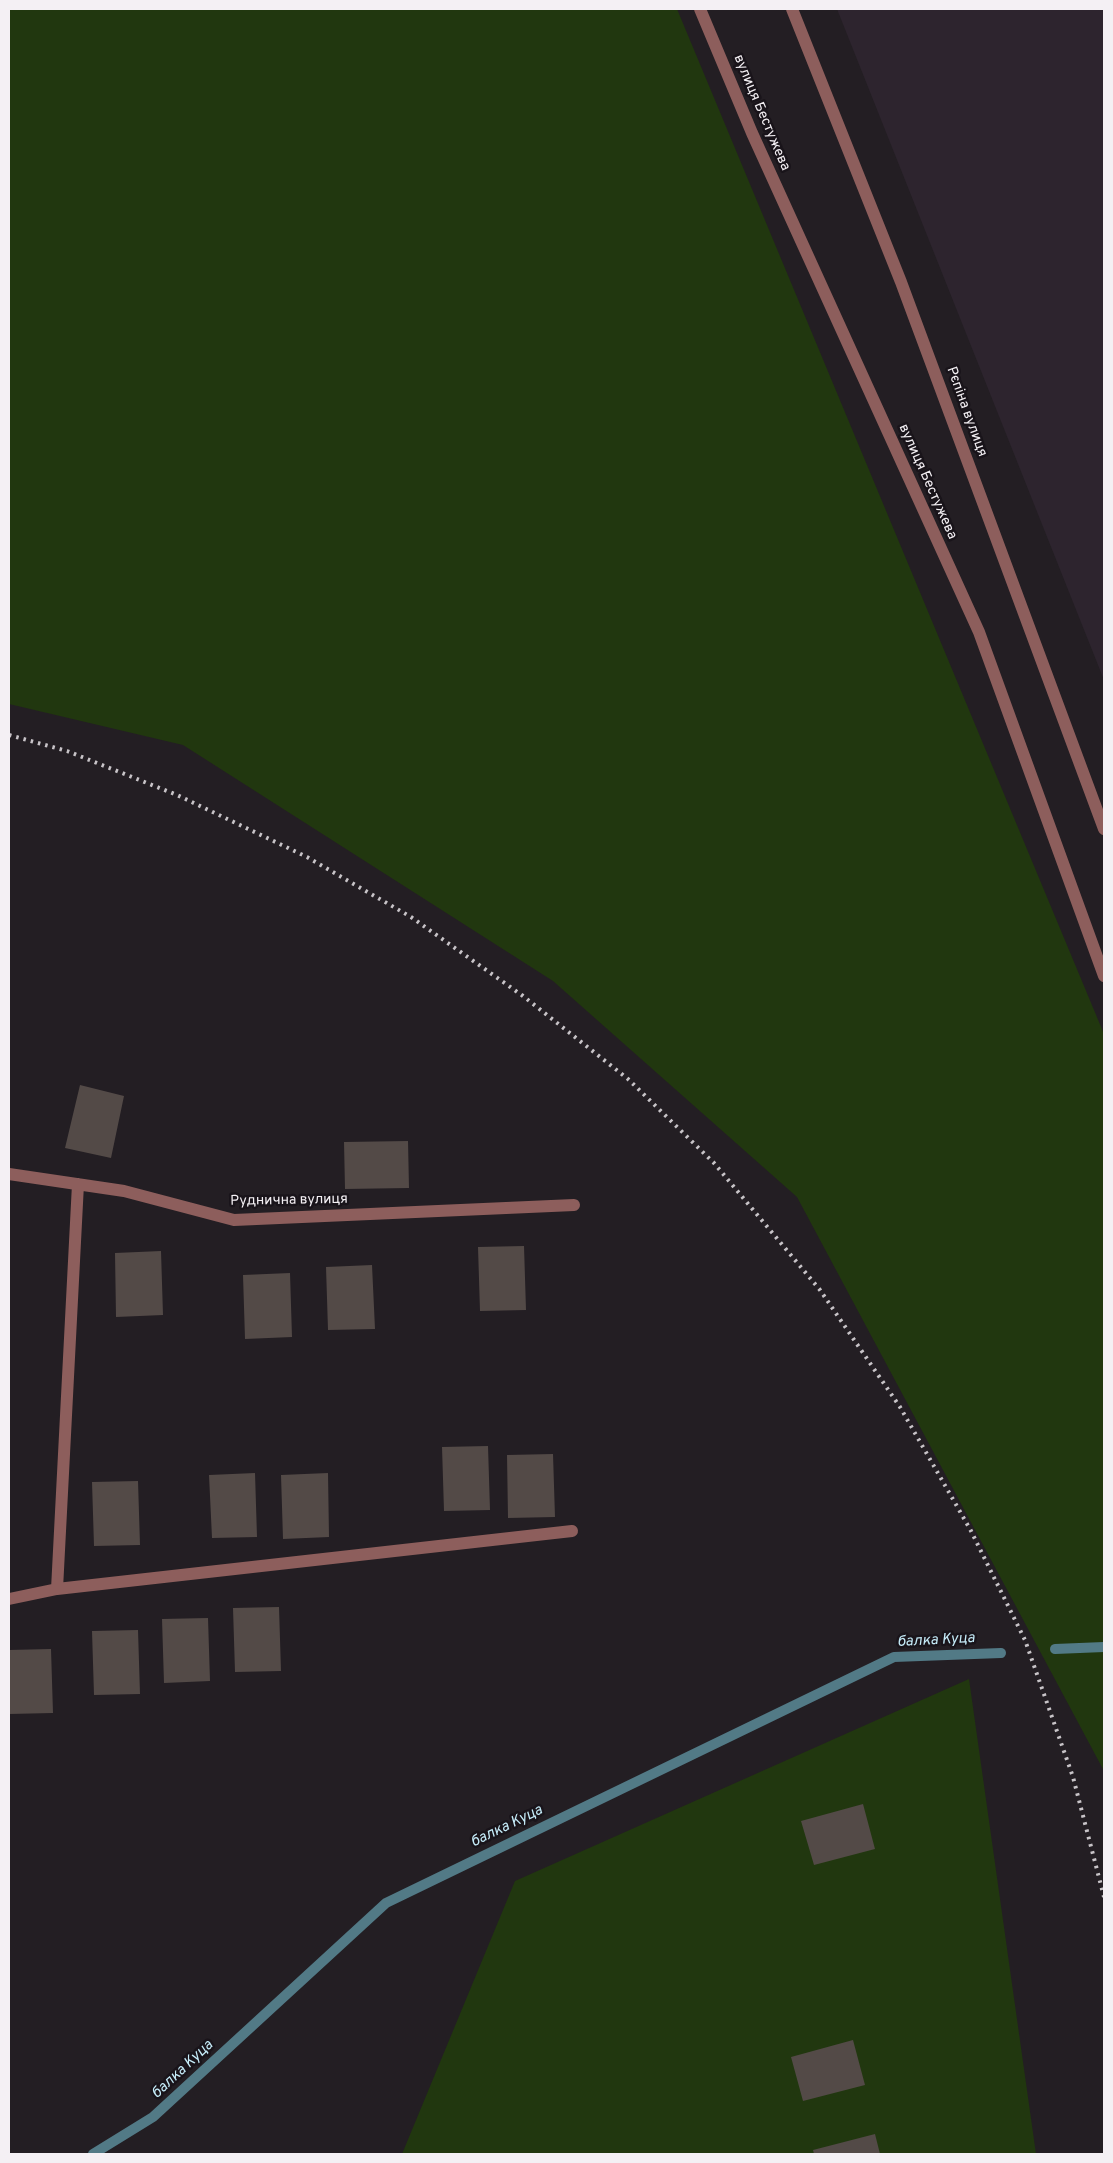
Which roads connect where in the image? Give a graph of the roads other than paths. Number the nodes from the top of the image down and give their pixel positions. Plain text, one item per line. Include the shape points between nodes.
1 (700, 9) edge
2 (792, 9) edge
3 (1104, 828) edge
4 (1104, 976) edge
5 (9, 1174) edge
6 (78, 1184) junction
7 (574, 1204) dead end
8 (572, 1531) dead end
9 (57, 1589) junction
10 (9, 1599) edge

1 - 4 street, вулиця Бестужева via 752,133 979,632
2 - 3 street, Рєпіна вулиця via 901,282
5 - 6 street, Руднична вулиця
6 - 7 street, Руднична вулиця via 124,1191 234,1220
6 - 9 street
8 - 9 street
9 - 10 street

